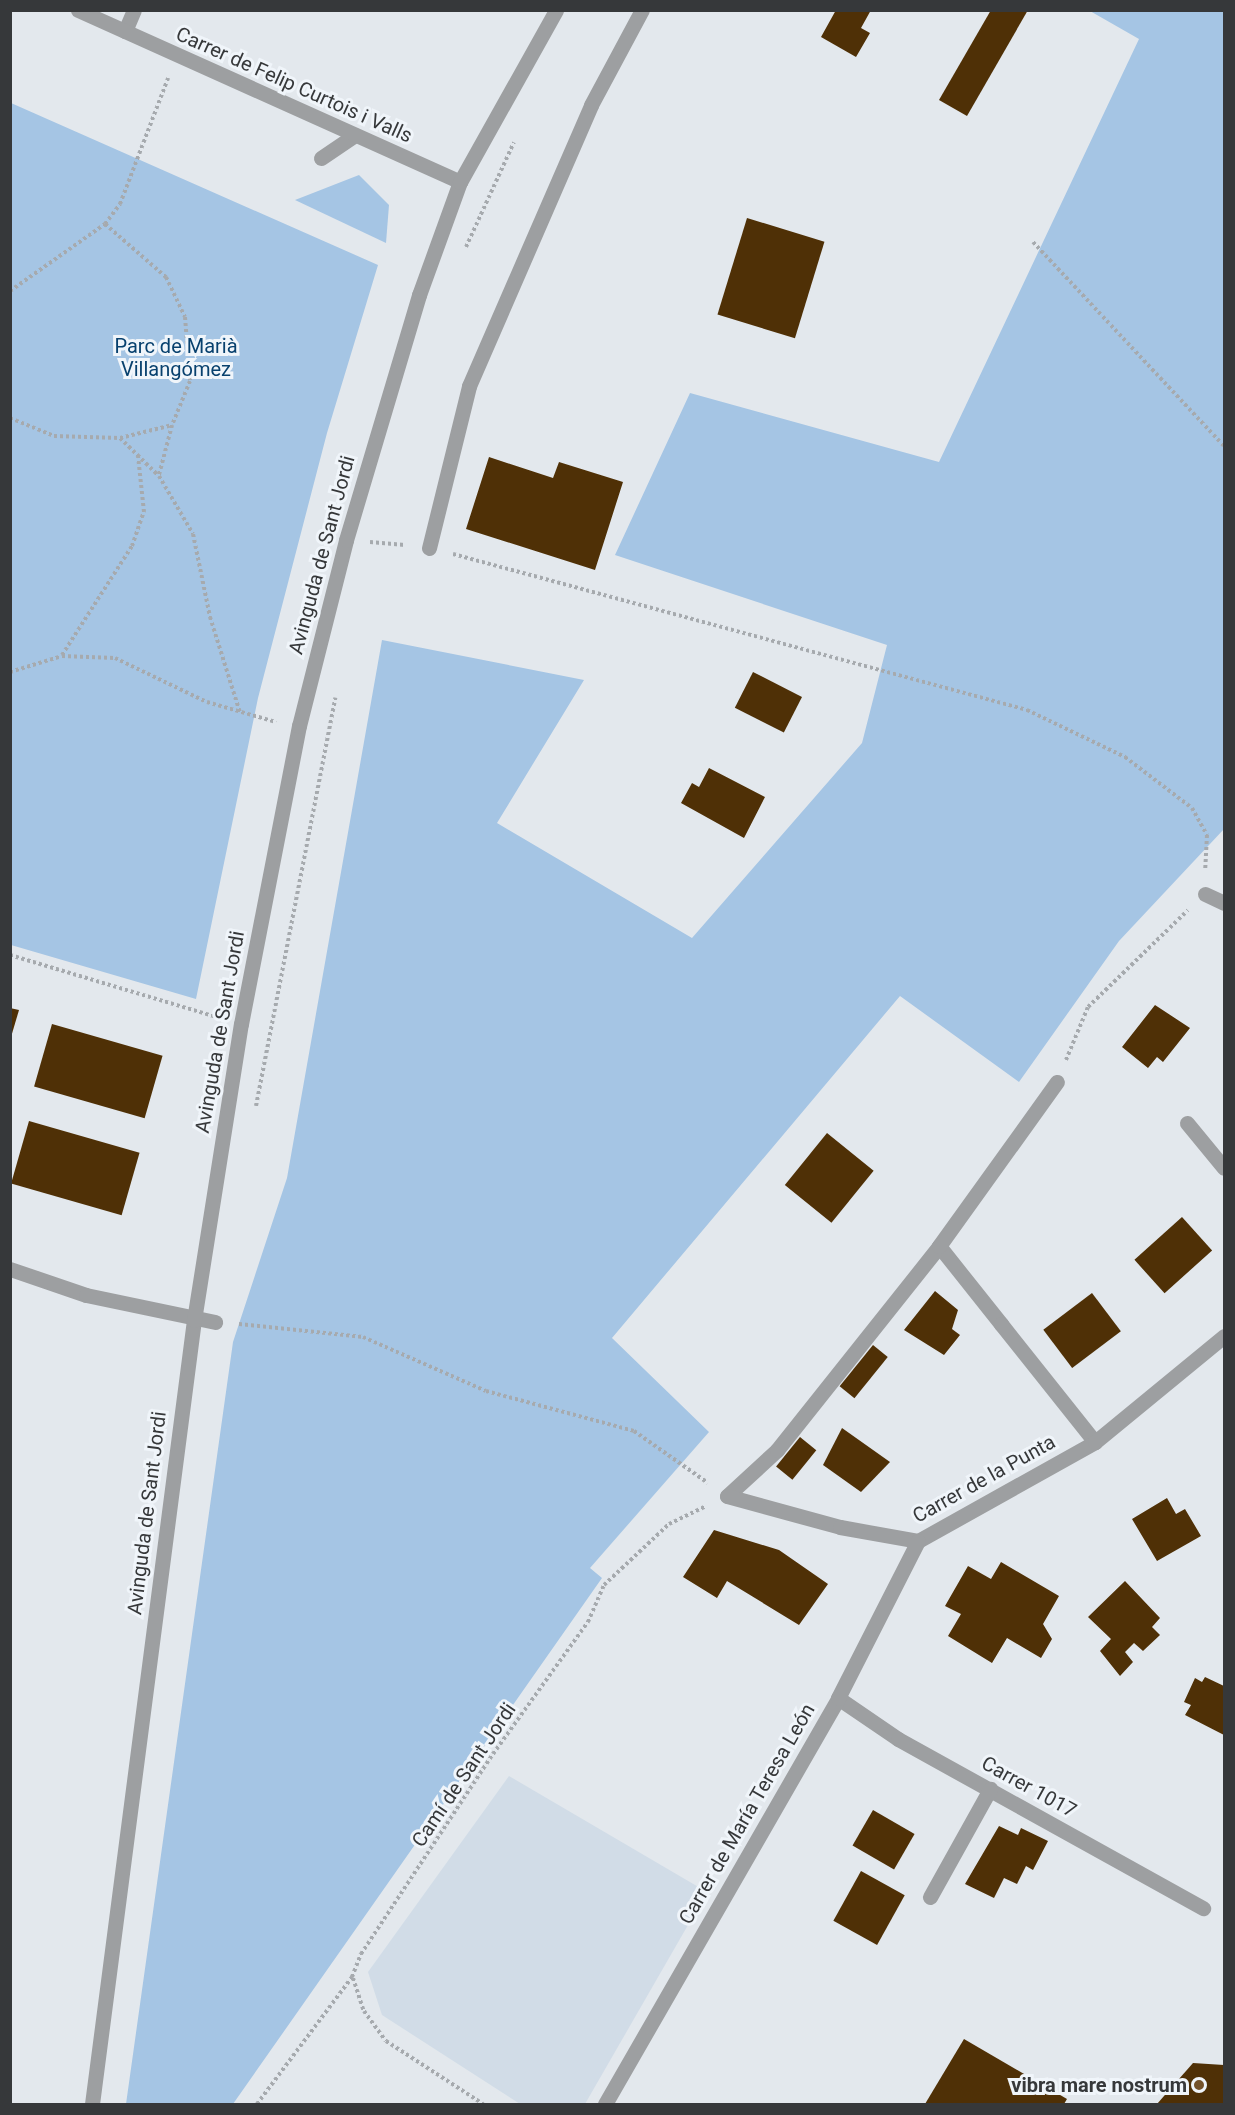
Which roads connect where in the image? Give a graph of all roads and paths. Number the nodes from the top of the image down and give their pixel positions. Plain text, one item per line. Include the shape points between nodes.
1 (78, 10) edge
2 (134, 10) edge
3 (556, 10) edge
4 (642, 10) edge
5 (125, 31) junction
6 (177, 56) junction
7 (355, 135) junction
8 (517, 135) dead end
9 (321, 158) dead end
10 (460, 182) junction
11 (105, 224) junction
12 (1033, 242) dead end
13 (464, 250) dead end
14 (10, 291) edge
15 (10, 418) edge
16 (172, 425) junction
17 (120, 438) junction
18 (1224, 446) edge
19 (138, 456) junction
20 (159, 476) junction
21 (374, 531) dead end
22 (346, 540) junction
23 (370, 542) junction
24 (429, 548) junction
25 (368, 553) dead end
26 (62, 656) junction
27 (10, 672) edge
28 (338, 685) dead end
29 (240, 713) junction
30 (299, 726) junction
31 (1204, 894) junction
32 (1224, 903) edge
33 (10, 955) edge
34 (241, 1024) junction
35 (1057, 1082) joint
36 (254, 1118) dead end
37 (1187, 1123) dead end
38 (1224, 1168) edge
39 (939, 1246) junction
40 (10, 1269) edge
41 (194, 1320) junction
42 (215, 1322) joint
43 (1224, 1336) edge
44 (1095, 1442) junction
45 (728, 1496) junction
46 (918, 1541) junction
47 (838, 1698) junction
48 (990, 1789) junction
49 (930, 1897) dead end
50 (1203, 1908) dead end
51 (352, 1977) junction
52 (92, 2104) edge
53 (257, 2104) edge
54 (483, 2104) edge
55 (605, 2104) edge

1 - 5 street, Carrer de Felip Curtois i Valls
2 - 5 street
3 - 10 street, Avinguda de Sant Jordi
4 - 24 street via 591,105 469,386
5 - 6 street, Carrer de Felip Curtois i Valls
6 - 7 street, Carrer de Felip Curtois i Valls
6 - 11 path via 120,204
7 - 9 street
7 - 10 street, Carrer de Felip Curtois i Valls
8 - 13 path
10 - 22 street, Avinguda de Sant Jordi via 419,295
11 - 14 path
11 - 16 path via 166,277 185,317 190,381
12 - 18 path
15 - 17 path via 54,436
16 - 17 path
16 - 20 path
17 - 19 path
19 - 20 path
19 - 26 path via 144,512 132,546
20 - 29 path via 193,534 210,617
21 - 23 path
22 - 23 path
22 - 30 street, Avinguda de Sant Jordi
23 - 24 path
23 - 25 path
24 - 31 path via 1027,710 1125,757 1192,808 1207,835
26 - 27 path
26 - 29 path via 115,658
28 - 36 path
29 - 30 path
30 - 34 street, Avinguda de Sant Jordi
31 - 32 street
31 - 35 path via 1088,1007
33 - 34 path
34 - 41 street, Avinguda de Sant Jordi
35 - 39 street
37 - 38 street
39 - 44 street
39 - 45 street via 777,1450
40 - 41 street via 86,1295
41 - 42 street
41 - 52 street, Avinguda de Sant Jordi
42 - 45 path via 363,1337 486,1391 634,1431
43 - 44 street, Carrer de la Punta
44 - 46 street, Carrer de la Punta
45 - 46 street, Carrer de la Punta via 840,1527
45 - 51 path, Camí de Sant Jordi via 669,1524 604,1585 588,1622 493,1754 361,1954
46 - 47 street, Carrer de María Teresa León
47 - 48 street, Carrer 1017 via 898,1739
47 - 55 street, Carrer de María Teresa León
48 - 49 street
48 - 50 street, Carrer 1017
51 - 53 path, Camí de Sant Jordi
51 - 54 path via 364,2011 386,2041

